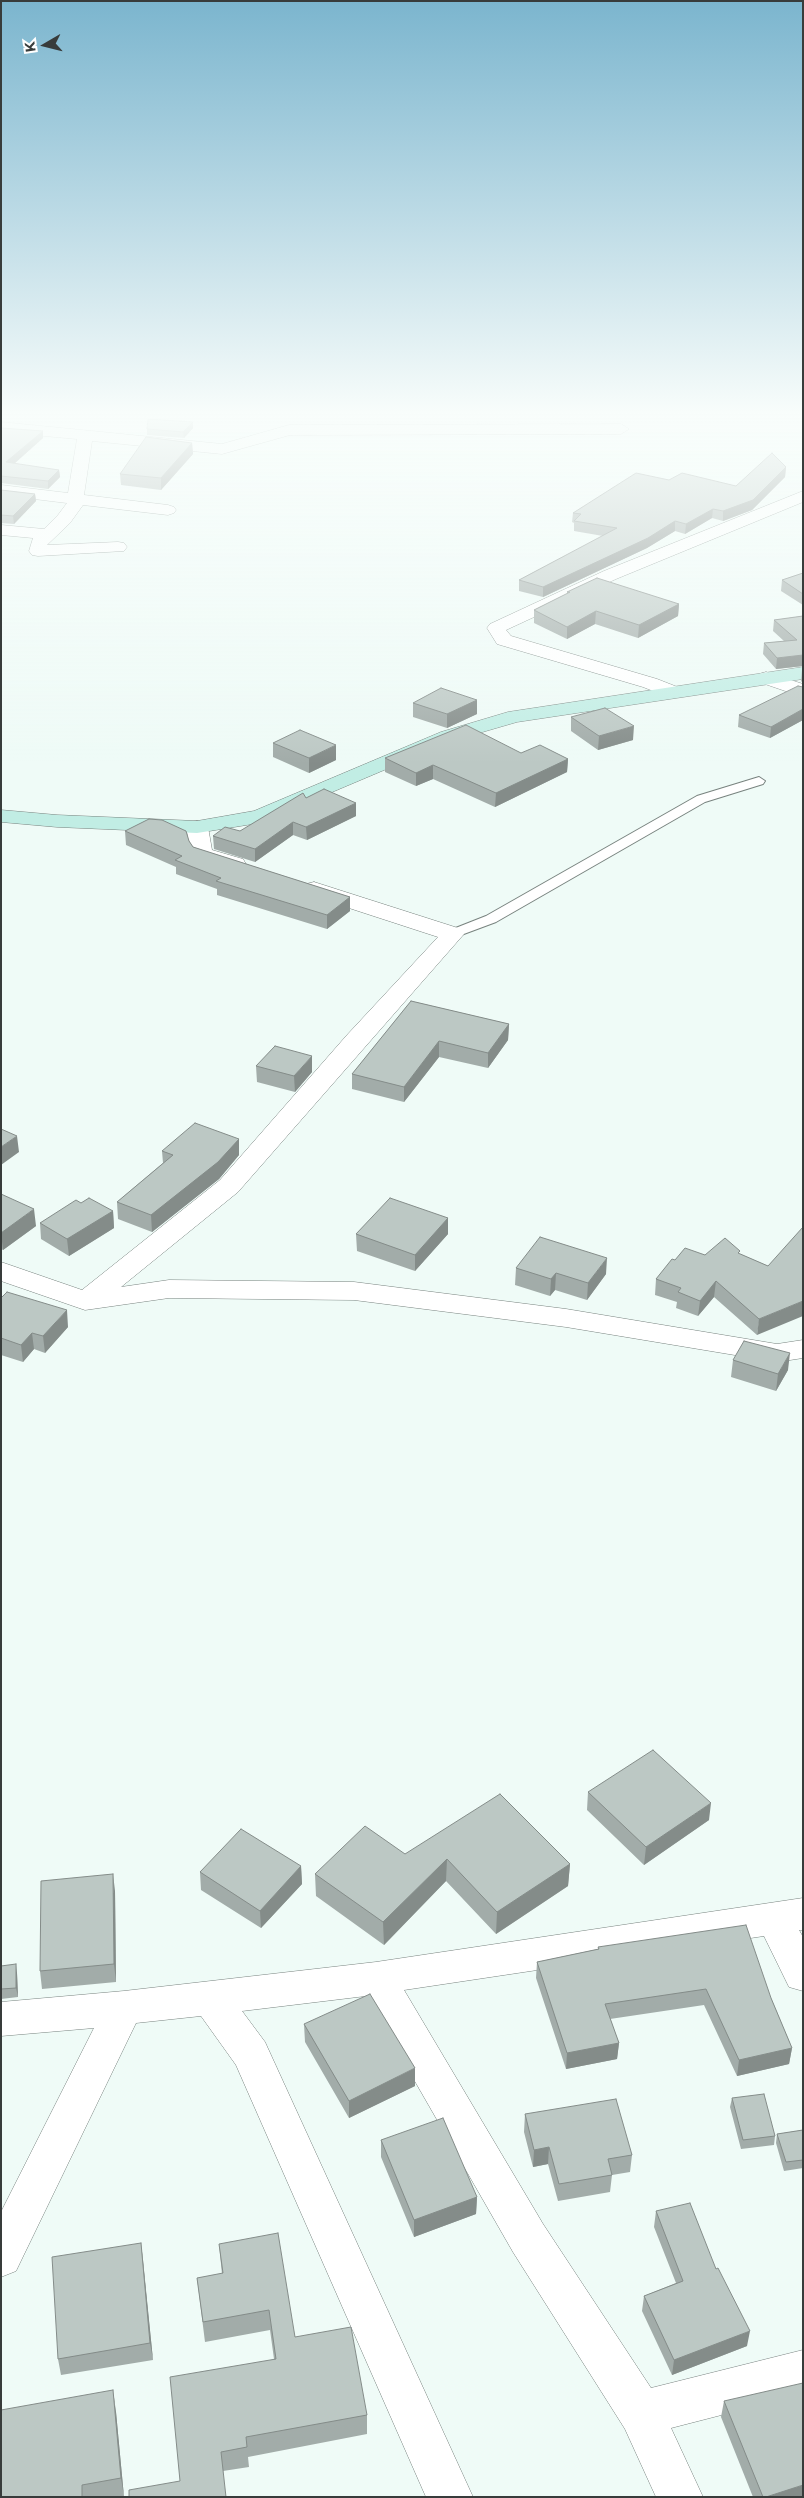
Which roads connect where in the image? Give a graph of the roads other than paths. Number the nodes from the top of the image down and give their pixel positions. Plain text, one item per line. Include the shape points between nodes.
1 (18, 532) edge
2 (48, 532) edge
3 (716, 532) edge
4 (45, 534) junction
5 (118, 547) dead end
6 (803, 673) edge
7 (766, 678) junction
8 (803, 691) edge
9 (673, 692) junction
10 (759, 781) dead end
11 (1, 816) edge
12 (197, 828) junction
13 (258, 872) edge
14 (295, 884) edge
15 (453, 934) junction
16 (1, 1270) edge
17 (85, 1301) junction
18 (803, 1349) edge
19 (788, 1917) edge
20 (803, 1975) edge
21 (376, 1978) junction
22 (210, 1998) junction
23 (124, 2008) junction
24 (1, 2019) edge
25 (1, 2257) edge
26 (803, 2372) edge
27 (641, 2413) junction
28 (450, 2497) edge
29 (680, 2497) edge

1 - 4 street
2 - 4 street
3 - 9 street via 610,575 496,628 504,640
4 - 5 street via 39,542 38,551
6 - 7 street
7 - 8 street
7 - 9 street
9 - 12 street via 515,716 448,736 259,817
10 - 15 lane via 701,799 491,919
11 - 12 street
12 - 13 street via 202,854
14 - 15 street
15 - 17 street via 229,1186
16 - 17 street
17 - 18 street via 169,1289 354,1291 566,1318 777,1353
19 - 20 street
19 - 21 street
21 - 22 street
21 - 27 street via 528,2238
22 - 23 street
22 - 28 street via 251,2054
23 - 24 street
23 - 25 street
26 - 27 street
27 - 29 street

